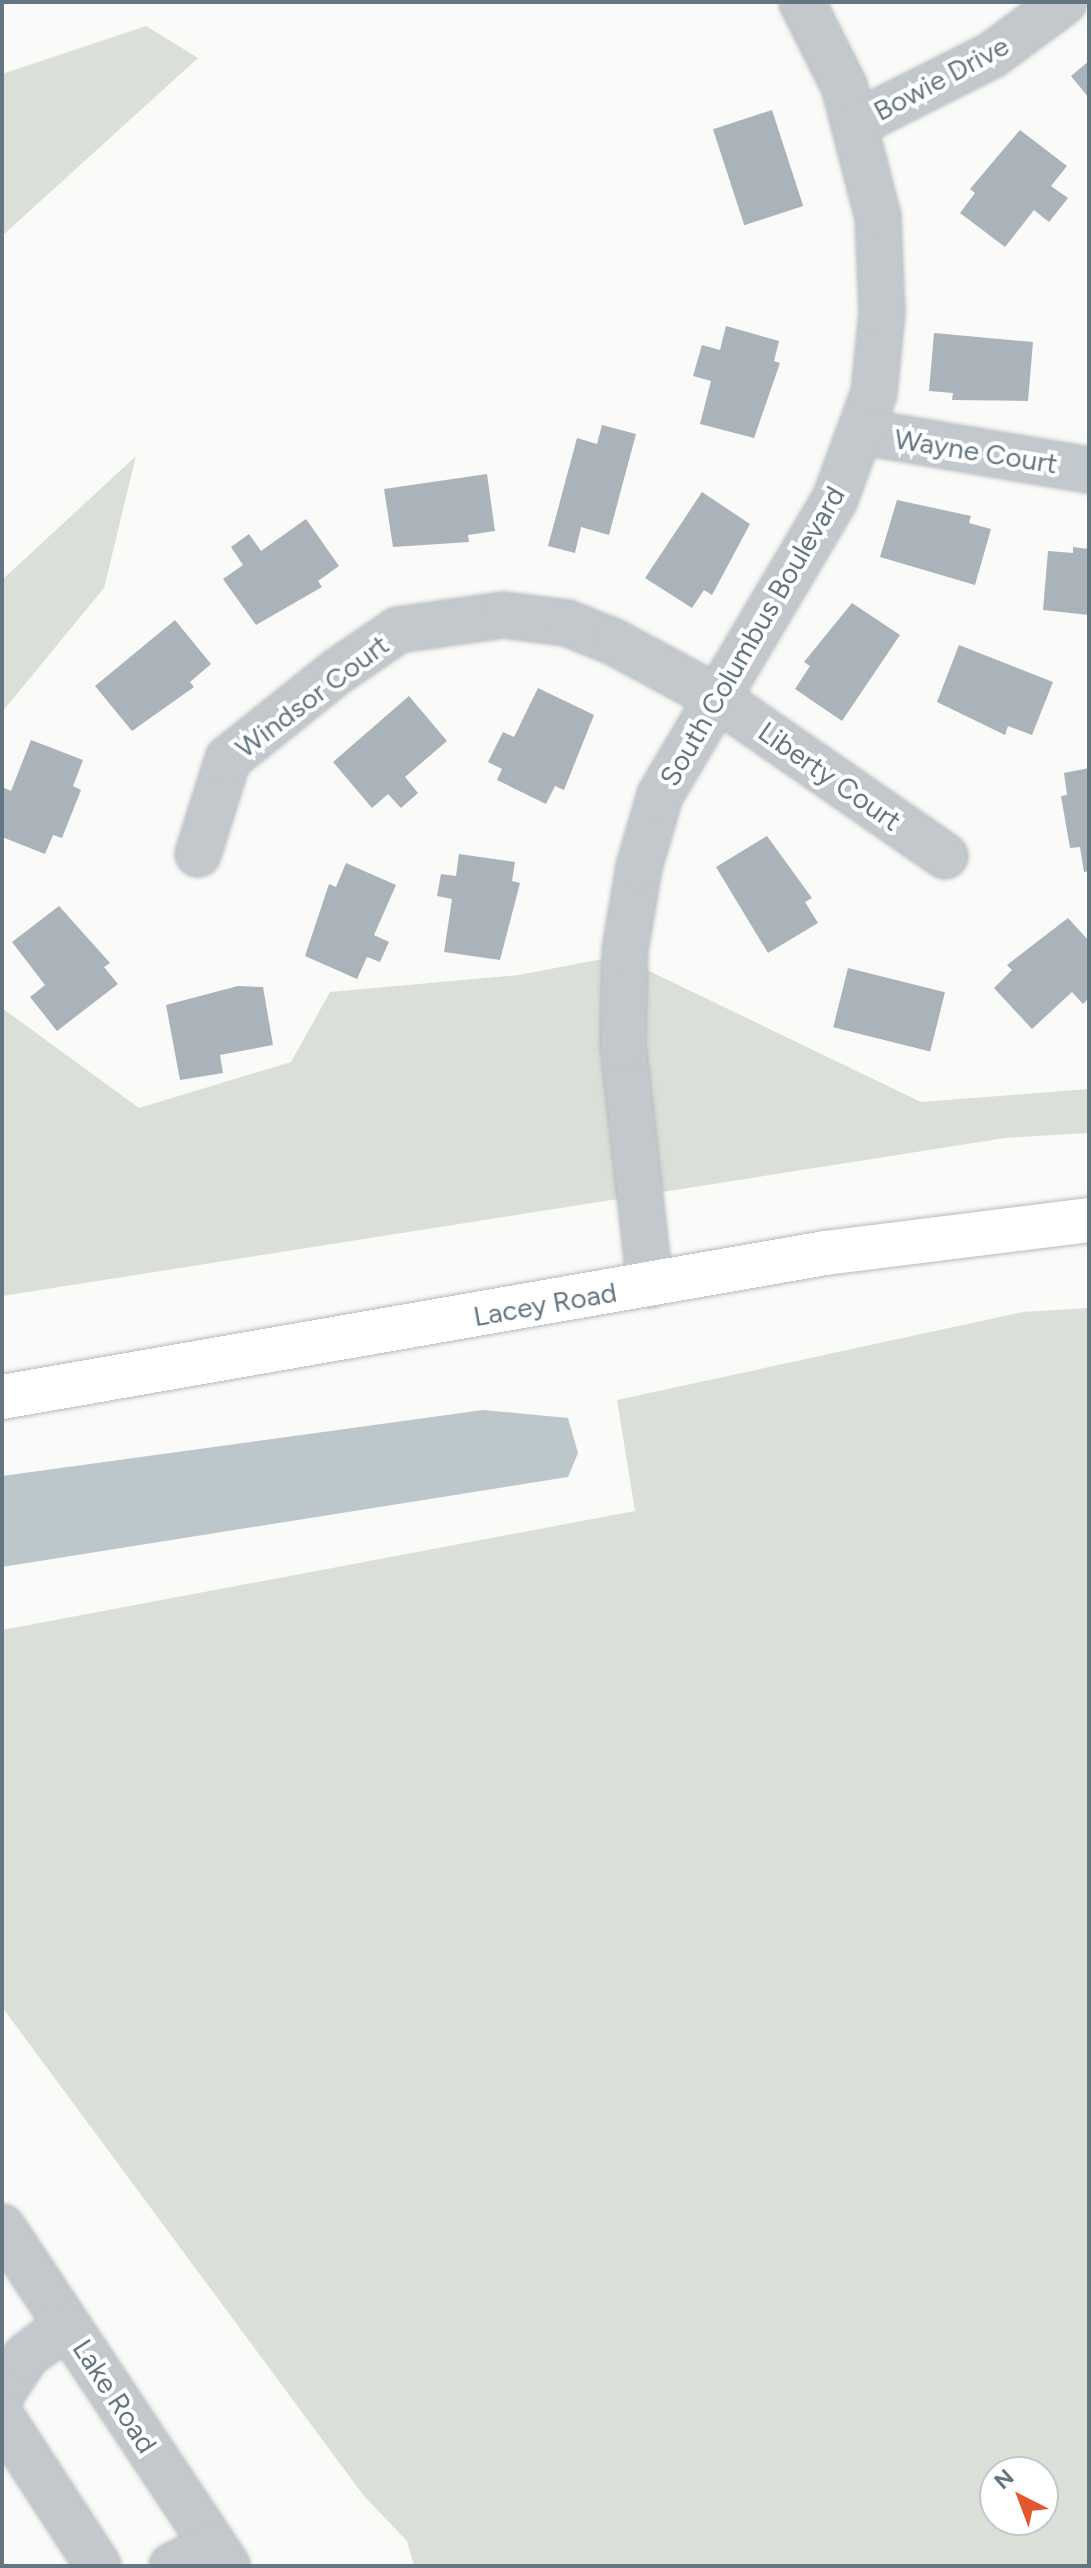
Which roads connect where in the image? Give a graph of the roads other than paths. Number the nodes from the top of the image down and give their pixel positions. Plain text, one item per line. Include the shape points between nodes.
1 (802, 2) edge
2 (1064, 2) edge
3 (855, 124) junction
4 (864, 432) junction
5 (1089, 470) edge
6 (714, 696) junction
7 (198, 854) dead end
8 (945, 856) dead end
9 (1089, 1220) edge
10 (650, 1285) junction
11 (2, 1397) edge
12 (2, 2227) edge
13 (67, 2325) junction
14 (2, 2393) edge
15 (2, 2418) edge
16 (220, 2556) edge
17 (98, 2566) edge
18 (172, 2566) edge

1 - 3 street, South Columbus Boulevard
2 - 3 street, Bowie Drive via 992,55
3 - 4 street, South Columbus Boulevard via 883,263 874,393
4 - 5 street, Wayne Court
4 - 6 street, South Columbus Boulevard via 835,499
6 - 7 street, Windsor Court via 567,623 503,615 398,630 228,759
6 - 8 street, Liberty Court
6 - 10 street, South Columbus Boulevard via 660,795 625,950 623,1045
9 - 10 main road, Lacey Road via 947,1234
10 - 11 main road, Lacey Road
12 - 13 street, Lake Road
13 - 14 street via 26,2356
13 - 16 street, Lake Road
15 - 17 street
16 - 18 street

